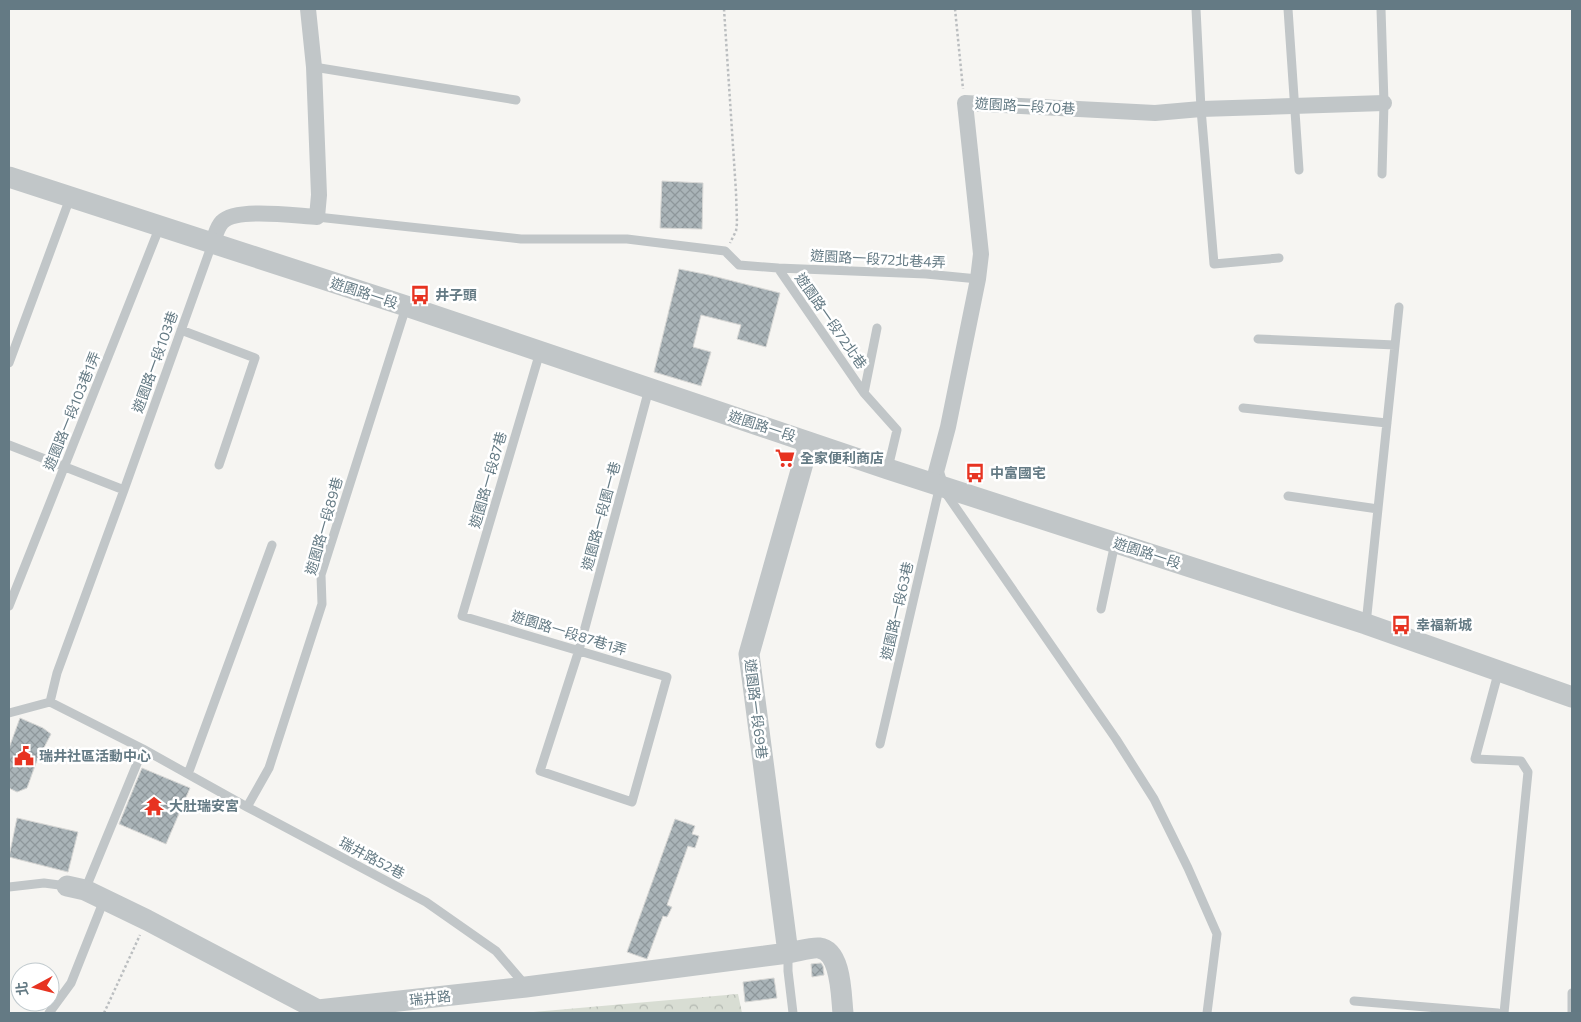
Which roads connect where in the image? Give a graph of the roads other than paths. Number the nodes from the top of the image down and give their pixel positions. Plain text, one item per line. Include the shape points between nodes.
1 (308, 9) edge
2 (1196, 9) edge
3 (1288, 9) edge
4 (1381, 9) edge
5 (314, 68) junction
6 (516, 100) dead end
7 (1384, 103) junction
8 (1294, 106) junction
9 (1202, 109) junction
10 (1299, 170) dead end
11 (1382, 174) dead end
12 (9, 179) edge
13 (70, 197) junction
14 (317, 217) junction
15 (160, 226) junction
16 (212, 243) junction
17 (1279, 258) dead end
18 (778, 268) junction
19 (978, 279) junction
20 (406, 306) junction
21 (1399, 307) dead end
22 (878, 328) dead end
23 (181, 330) junction
24 (1258, 338) dead end
25 (1395, 345) junction
26 (540, 352) junction
27 (9, 363) edge
28 (649, 389) junction
29 (864, 393) junction
30 (1243, 408) dead end
31 (1387, 423) junction
32 (809, 442) junction
33 (9, 445) edge
34 (219, 465) dead end
35 (65, 467) junction
36 (888, 469) junction
37 (940, 485) junction
38 (124, 490) junction
39 (1288, 496) dead end
40 (1378, 509) junction
41 (1115, 543) junction
42 (272, 545) dead end
43 (9, 606) edge
44 (1101, 609) dead end
45 (462, 616) joint
46 (1366, 624) junction
47 (579, 650) junction
48 (1499, 670) junction
49 (667, 677) joint
50 (1572, 697) edge
51 (50, 702) junction
52 (9, 713) edge
53 (880, 744) dead end
54 (143, 749) junction
55 (188, 774) junction
56 (247, 807) junction
57 (9, 887) edge
58 (76, 888) junction
59 (104, 900) junction
60 (788, 953) junction
61 (526, 987) junction
62 (1572, 993) edge
63 (1354, 1001) dead end
64 (49, 1013) edge
65 (793, 1013) edge
66 (843, 1013) edge
67 (1207, 1013) edge
68 (1498, 1013) edge
69 (1504, 1013) edge
70 (1572, 1013) edge

1 - 5 street
2 - 9 lane
3 - 8 lane
4 - 7 lane
5 - 6 lane
5 - 14 street
7 - 8 street, 遊園路一段70巷
7 - 11 lane
8 - 9 street, 遊園路一段70巷
8 - 10 lane
9 - 17 lane via 1214,264
9 - 19 street, 遊園路一段70巷 via 1155,113 965,103 981,254
12 - 13 street, 遊園路一段
13 - 15 street, 遊園路一段
13 - 27 lane
14 - 16 street via 236,215 222,222
14 - 18 lane, 遊園路一段72北巷 via 521,239 627,239 725,252 739,265
15 - 16 street, 遊園路一段
15 - 35 lane, 遊園路一段103巷1弄
16 - 20 street, 遊園路一段
16 - 23 lane, 遊園路一段103巷
18 - 19 lane, 遊園路一段72北巷4弄
18 - 29 lane, 遊園路一段72北巷
19 - 37 street, 遊園路一段70巷 via 936,472
20 - 26 street, 遊園路一段
20 - 56 lane, 遊園路一段89巷 via 321,575 322,604 269,768
21 - 25 lane
22 - 29 lane
23 - 34 lane via 255,358
23 - 38 lane, 遊園路一段103巷
24 - 25 lane
25 - 31 lane
26 - 28 street, 遊園路一段
26 - 45 lane, 遊園路一段87巷
28 - 32 street, 遊園路一段
28 - 47 lane, 遊園路一段園一巷
29 - 36 lane, 遊園路一段72北巷 via 897,430
30 - 31 lane
31 - 40 lane
32 - 36 street, 遊園路一段
32 - 60 street, 遊園路一段69巷 via 749,654
33 - 35 lane
35 - 38 lane
35 - 43 lane, 遊園路一段103巷1弄
36 - 37 street, 遊園路一段
37 - 41 street, 遊園路一段
37 - 53 lane, 遊園路一段63巷
37 - 67 lane via 1154,799 1217,934
38 - 51 lane, 遊園路一段103巷 via 57,673
39 - 40 lane
40 - 46 lane
41 - 44 lane
41 - 46 street, 遊園路一段
42 - 55 lane
45 - 47 lane, 遊園路一段87巷1弄
46 - 48 street, 遊園路一段
47 - 49 lane, 遊園路一段87巷1弄
47 - 49 lane, 遊園路一段園一巷 via 540,771 632,802
48 - 50 street, 遊園路一段
48 - 69 lane via 1475,759 1521,761 1528,772
51 - 52 lane
51 - 54 lane, 瑞井路52巷
54 - 55 lane, 瑞井路52巷
54 - 58 lane
55 - 56 lane, 瑞井路52巷
56 - 61 lane, 瑞井路52巷 via 426,902 496,951
57 - 58 lane, 瑞井路 via 44,884
58 - 59 street, 瑞井路
59 - 61 street, 瑞井路 via 318,1010
59 - 64 lane via 71,983
60 - 61 street, 瑞井路
60 - 65 lane
60 - 66 street, 瑞井路 via 819,948 830,953 837,966
62 - 70 lane
63 - 68 lane

